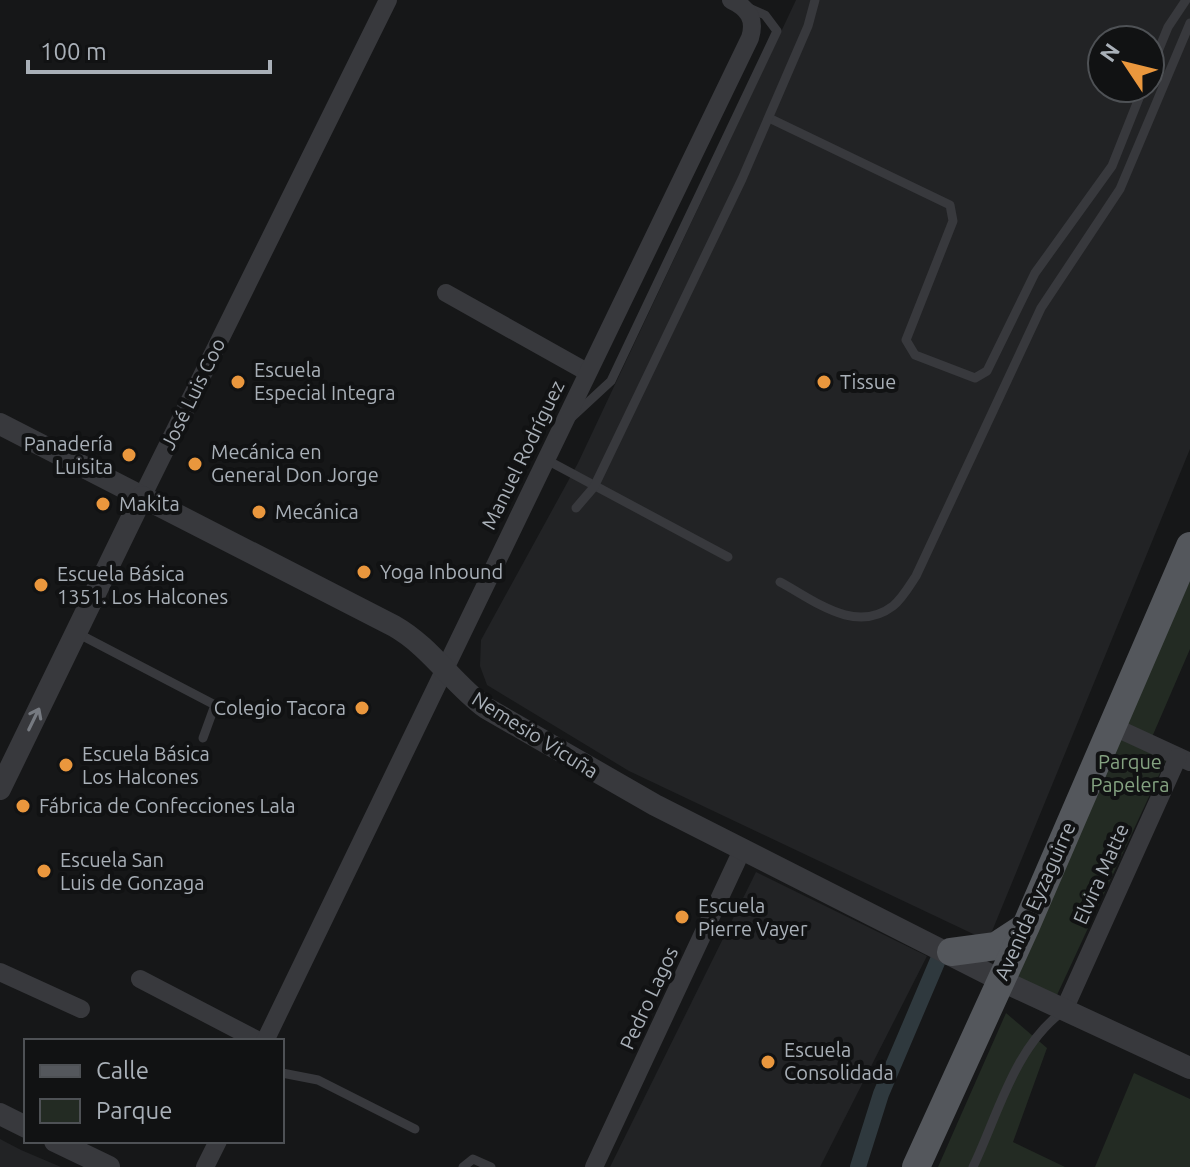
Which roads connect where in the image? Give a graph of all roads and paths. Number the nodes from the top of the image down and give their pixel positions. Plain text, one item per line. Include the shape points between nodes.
1 (388, 0) edge
2 (815, 0) edge
3 (1186, 0) edge
4 (734, 1) edge
5 (1190, 23) edge
6 (1166, 32) edge
7 (1137, 104) edge
8 (769, 118) junction
9 (446, 293) dead end
10 (587, 372) junction
11 (0, 424) edge
12 (560, 429) junction
13 (545, 459) junction
14 (594, 487) junction
15 (142, 497) junction
16 (576, 508) dead end
17 (1190, 546) edge
18 (728, 557) dead end
19 (780, 582) dead end
20 (76, 632) junction
21 (444, 667) junction
22 (1112, 726) junction
23 (203, 738) dead end
24 (1184, 760) edge
25 (0, 789) edge
26 (743, 848) junction
27 (1026, 926) junction
28 (951, 952) junction
29 (0, 972) edge
30 (140, 979) dead end
31 (1000, 980) junction
32 (81, 1009) dead end
33 (1064, 1010) junction
34 (258, 1039) edge
35 (263, 1039) edge
36 (1190, 1068) edge
37 (284, 1073) edge
38 (0, 1114) edge
39 (24, 1126) edge
40 (415, 1129) dead end
41 (59, 1143) edge
42 (217, 1143) edge
43 (109, 1167) edge
44 (205, 1167) edge
45 (463, 1167) edge
46 (491, 1167) edge
47 (594, 1167) edge
48 (916, 1167) edge
49 (973, 1167) edge

1 - 15 street, José Luis Coo
2 - 8 lane
3 - 6 lane
4 - 10 street, Manuel Rodríguez via 751,17 750,38
4 - 12 lane via 765,15 777,31 611,381
5 - 19 lane via 1126,178 1041,308 916,576 894,606 849,619
7 - 8 lane via 1112,166 1035,273 987,371 975,378 915,355 906,340 953,221 950,205
8 - 14 lane
9 - 10 street
10 - 12 street, Manuel Rodríguez
11 - 15 street, Nemesio Vicuña
12 - 13 street, Manuel Rodríguez
13 - 14 lane
13 - 21 street, Manuel Rodríguez
14 - 16 lane
14 - 18 lane
15 - 20 street, José Luis Coo
15 - 21 street, Nemesio Vicuña via 394,626
17 - 22 main road, Avenida Eyzaguirre
20 - 23 lane via 215,705
25 -> 20 street, José Luis Coo
21 - 26 street, Nemesio Vicuña via 486,708 624,789
21 - 35 street, Manuel Rodríguez
22 - 24 street
22 - 27 main road, Avenida Eyzaguirre
24 - 33 street, Elvira Matte
26 - 28 street, Nemesio Vicuña
26 - 47 street, Pedro Lagos
27 - 28 main road via 996,946
27 - 31 main road, Avenida Eyzaguirre
28 - 31 street, Nemesio Vicuña
29 - 32 street
30 - 34 street
31 - 33 street, Nemesio Vicuña
31 - 48 main road, Avenida Eyzaguirre
33 - 36 street, Nemesio Vicuña
33 - 49 lane via 1045,1024 1024,1055
37 - 40 lane via 318,1080
38 - 39 street
41 - 43 street
42 - 44 street
45 - 46 lane via 473,1159

